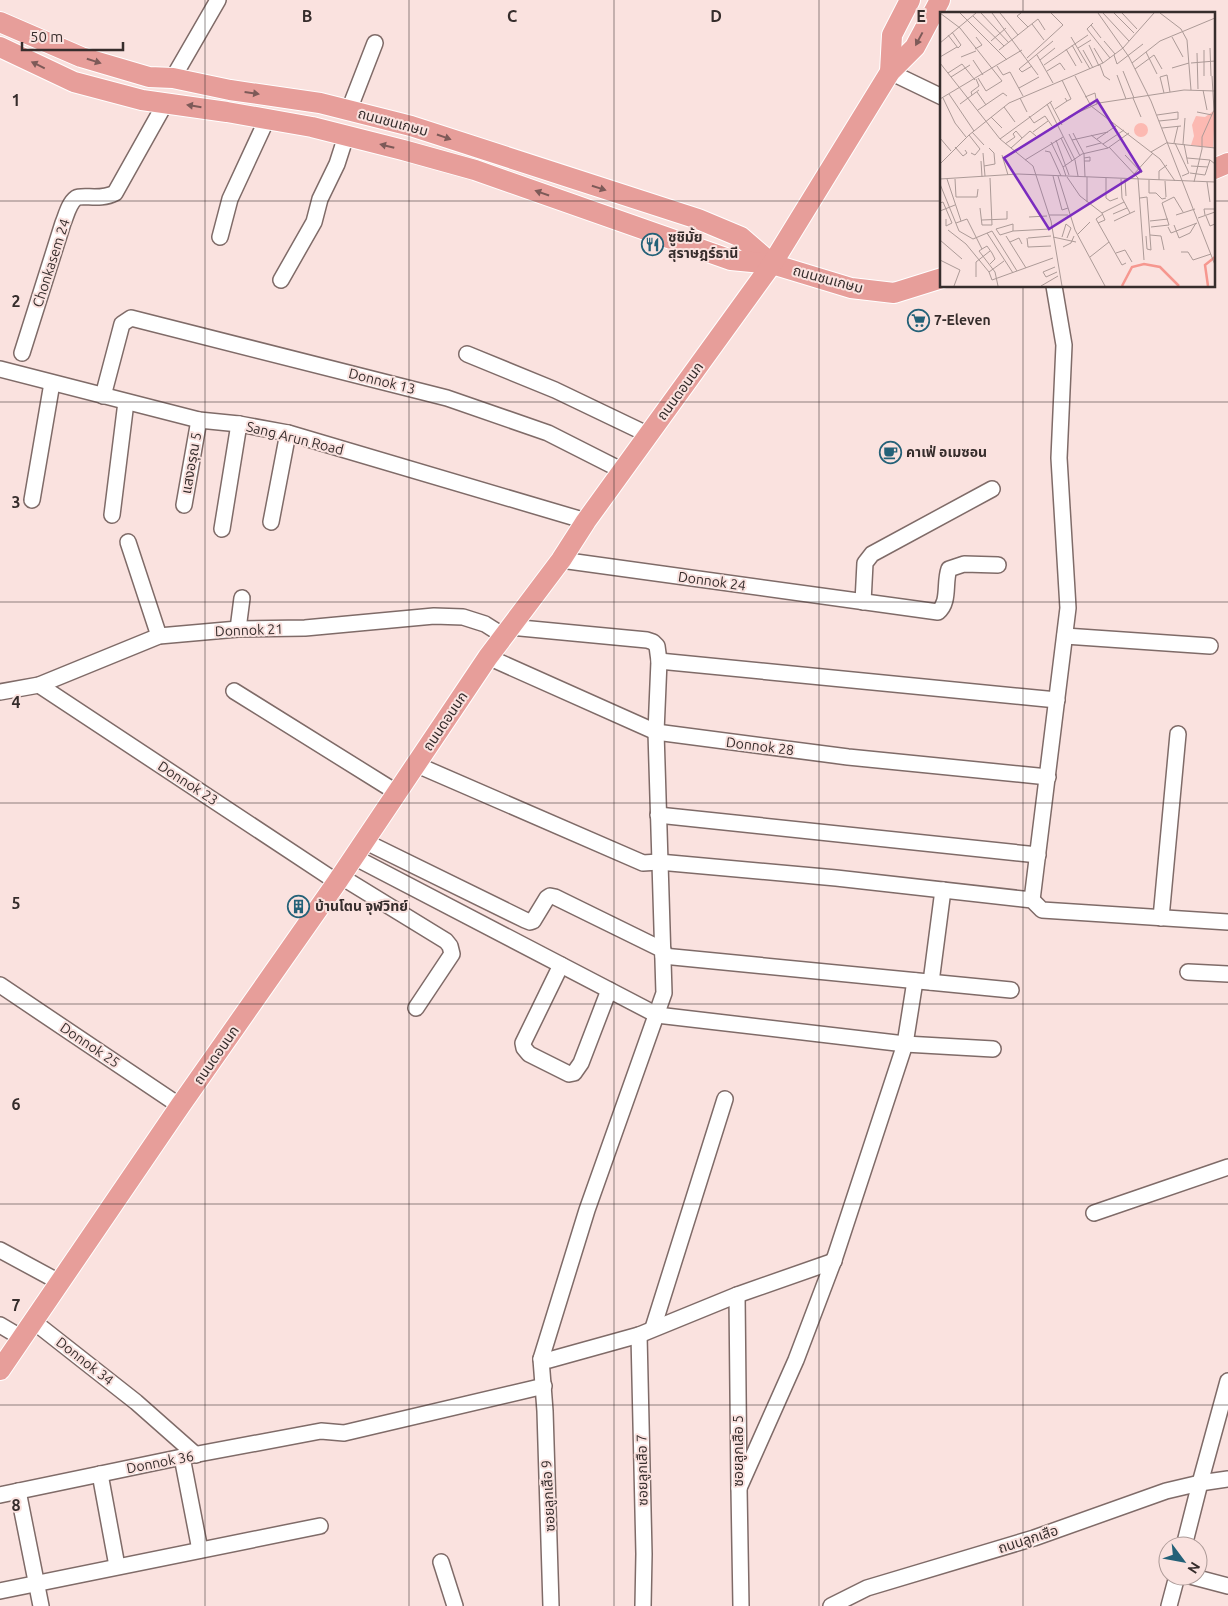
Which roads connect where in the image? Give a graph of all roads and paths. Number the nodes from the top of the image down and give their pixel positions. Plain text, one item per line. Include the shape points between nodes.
1 (218, 0) edge
2 (910, 0) edge
3 (940, 0) edge
4 (0, 22) edge
5 (375, 43) dead end
6 (0, 47) edge
7 (890, 72) junction
8 (173, 78) junction
9 (940, 96) edge
10 (166, 102) junction
11 (349, 110) junction
12 (267, 119) junction
13 (346, 136) junction
14 (1228, 163) edge
15 (1216, 168) edge
16 (220, 237) dead end
17 (772, 264) junction
18 (940, 279) edge
19 (281, 280) dead end
20 (1054, 288) edge
21 (22, 353) dead end
22 (467, 354) dead end
23 (0, 369) edge
24 (52, 383) junction
25 (103, 396) junction
26 (126, 402) junction
27 (199, 420) junction
28 (239, 424) junction
29 (288, 433) junction
30 (649, 434) junction
31 (622, 471) junction
32 (992, 489) dead end
33 (32, 500) dead end
34 (184, 504) dead end
35 (112, 515) dead end
36 (586, 521) junction
37 (271, 522) dead end
38 (222, 529) dead end
39 (128, 542) dead end
40 (561, 560) junction
41 (998, 565) dead end
42 (242, 598) dead end
43 (863, 602) junction
44 (238, 629) junction
45 (507, 632) junction
46 (159, 636) junction
47 (1065, 636) junction
48 (1210, 646) dead end
49 (488, 658) junction
50 (659, 661) junction
51 (39, 685) junction
52 (234, 691) dead end
53 (0, 692) edge
54 (1057, 700) junction
55 (656, 732) junction
56 (1178, 734) dead end
57 (415, 764) junction
58 (1048, 777) junction
59 (396, 792) junction
60 (658, 815) junction
61 (359, 849) junction
62 (1038, 855) junction
63 (659, 862) junction
64 (339, 879) junction
65 (943, 890) junction
66 (1032, 900) junction
67 (1161, 918) junction
68 (1228, 922) edge
69 (663, 953) junction
70 (561, 965) junction
71 (1188, 972) dead end
72 (1228, 974) edge
73 (915, 981) junction
74 (931, 982) junction
75 (0, 984) edge
76 (609, 990) junction
77 (1011, 990) dead end
78 (416, 1008) dead end
79 (657, 1015) junction
80 (905, 1044) junction
81 (993, 1049) dead end
82 (725, 1099) dead end
83 (180, 1106) junction
84 (1228, 1167) edge
85 (1094, 1214) dead end
86 (0, 1250) edge
87 (834, 1261) junction
88 (61, 1283) junction
89 (738, 1295) junction
90 (0, 1325) edge
91 (653, 1328) junction
92 (28, 1330) junction
93 (639, 1335) junction
94 (541, 1359) junction
95 (0, 1370) edge
96 (1228, 1381) edge
97 (544, 1386) junction
98 (189, 1456) junction
99 (100, 1474) junction
100 (1228, 1479) edge
101 (1200, 1483) junction
102 (738, 1488) junction
103 (18, 1491) junction
104 (0, 1495) edge
105 (320, 1526) dead end
106 (1187, 1536) edge
107 (200, 1550) junction
108 (441, 1562) dead end
109 (117, 1566) junction
110 (1208, 1581) edge
111 (36, 1583) junction
112 (1174, 1586) edge
113 (1228, 1586) edge
114 (0, 1591) edge
115 (41, 1606) edge
116 (455, 1606) edge
117 (551, 1606) edge
118 (643, 1606) edge
119 (741, 1606) edge
120 (831, 1606) edge
121 (1169, 1606) edge

1 - 8 street
2 - 7 main road, ถนนดอนนก via 892,35
3 -> 7 main road, ถนนดอนนก via 915,47
4 -> 8 main road, ถนนชนเกษม via 81,57 149,77
5 - 11 street
10 -> 6 main road, ถนนชนเกษม via 142,100 74,82
7 - 9 street
7 - 17 main road, ถนนดอนนก
8 -> 11 main road, ถนนชนเกษม
12 -> 10 main road, ถนนชนเกษม
10 - 21 street, Chonkasem 24 via 115,193 106,197 78,197 70,205
11 -> 17 main road, ถนนชนเกษม via 411,126 698,219 741,237
12 - 13 main road, ถนนชนเกษม
12 - 16 street via 230,199
17 -> 13 main road, ถนนชนเกษม via 731,260 475,170
13 - 19 street via 314,222
14 - 15 main road
17 - 18 main road, ถนนชนเกษม via 851,288 894,293
17 - 30 main road, ถนนดอนนก
20 - 47 street via 1064,345 1059,458 1068,608
22 - 30 street
23 - 24 street, Sang Arun Road
24 - 25 street, Sang Arun Road
24 - 33 street
25 - 26 street, Sang Arun Road
25 - 31 street, Donnok 13 via 122,324 131,318 447,398 548,432
26 - 27 street, Sang Arun Road
26 - 35 street
27 - 28 street, Sang Arun Road
27 - 34 street, แสงอรุณ 5
28 - 29 street, Sang Arun Road
28 - 38 street
29 - 36 street, Sang Arun Road
29 - 37 street
30 - 31 main road, ถนนดอนนก
31 - 36 main road, ถนนดอนนก
32 - 43 street via 872,554 865,563
36 - 40 main road, ถนนดอนนก
39 - 46 street
40 - 43 street, Donnok 24
40 - 45 main road, ถนนดอนนก
41 - 43 street, Donnok 24 via 964,564 949,569 945,601 938,612
42 - 44 street
44 - 45 street, Donnok 21 via 305,628 444,616 463,617
44 - 46 street, Donnok 21
45 - 49 main road, ถนนดอนนก
45 - 50 street via 648,640 657,646
46 - 51 street, Donnok 21
47 - 48 street
47 - 54 street
49 - 55 street, Donnok 28
49 - 57 main road, ถนนดอนนก
50 - 54 street
50 - 55 street
51 - 53 street, Donnok 21
51 - 64 street, Donnok 23
52 - 59 street
54 - 58 street
55 - 58 street, Donnok 28 via 848,757
55 - 60 street
56 - 67 street
57 - 59 main road, ถนนดอนนก
57 - 63 street via 643,863
58 - 62 street
59 - 61 main road, ถนนดอนนก
60 - 62 street
60 - 63 street
61 - 64 main road, ถนนดอนนก
61 - 69 street via 530,922 547,898 555,897
61 - 70 street
62 - 66 street
63 - 65 street
63 - 69 street
64 - 78 street, Donnok 23 via 450,946 452,954
64 - 83 main road, ถนนดอนนก
65 - 66 street
65 - 74 street
66 - 67 street via 1042,910
67 - 68 street
69 - 73 street
69 - 79 street via 664,994
70 - 76 street
70 - 76 street via 524,1043 529,1054 568,1074 574,1073
71 - 72 street
73 - 74 street
73 - 80 street
74 - 77 street
75 - 83 street, Donnok 25
76 - 79 street
79 - 80 street
79 - 94 street via 587,1210
80 - 81 street
80 - 87 street
82 - 91 street
83 - 88 main road, ถนนดอนนก
84 - 85 street
86 - 88 street
87 - 89 street
87 - 102 street via 796,1360
88 - 92 main road, ถนนดอนนก
89 - 91 street
89 - 102 street, ซอยลูกเสือ 5
90 - 92 street, Donnok 34
91 - 93 street
92 - 95 main road, ถนนดอนนก
92 - 98 street, Donnok 34 via 136,1402
93 - 94 street via 549,1360
93 - 118 street, ซอยลูกเสือ 7
94 - 97 street, ซอยลูกเสือ 9
96 - 101 street
97 - 98 street, Donnok 36 via 344,1433 321,1431
97 - 117 street, ซอยลูกเสือ 9
98 - 99 street, Donnok 36
98 - 107 street
99 - 103 street, Donnok 36
99 - 109 street
100 - 101 street, ถนนลูกเสือ
101 - 106 street
101 - 120 street, ถนนลูกเสือ via 1166,1491 1034,1538 867,1588
102 - 119 street, ซอยลูกเสือ 5
103 - 104 street, Donnok 36
103 - 111 street
105 - 107 street
107 - 109 street
108 - 116 street
109 - 111 street
110 - 113 street
111 - 114 street
111 - 115 street
112 - 121 street

